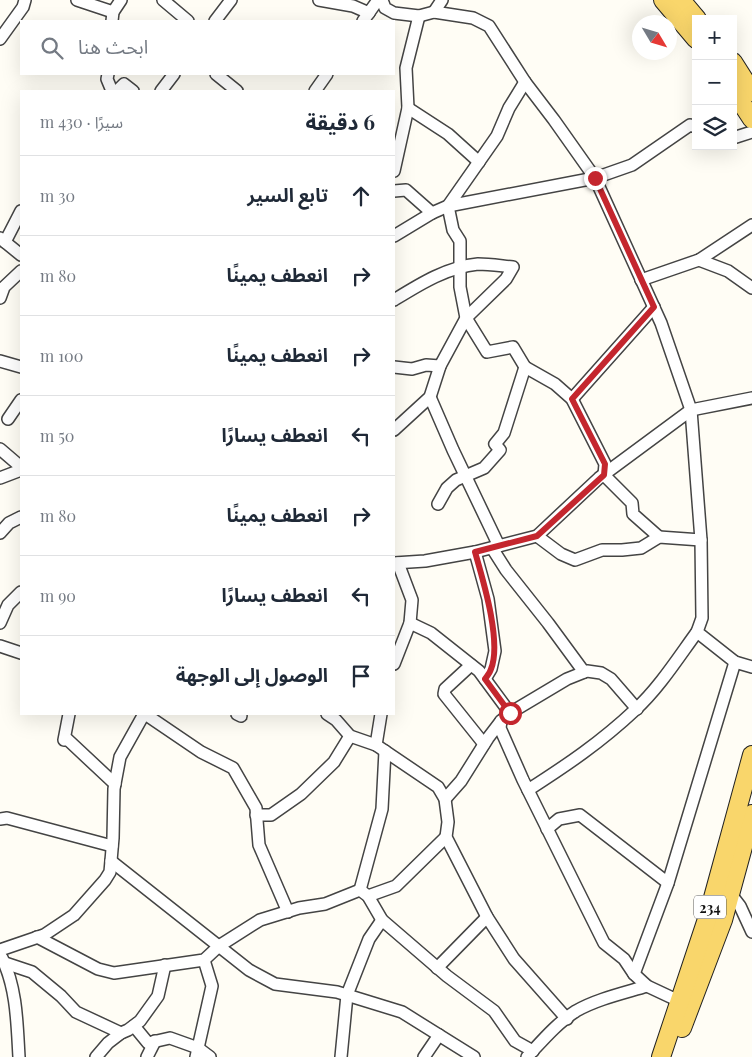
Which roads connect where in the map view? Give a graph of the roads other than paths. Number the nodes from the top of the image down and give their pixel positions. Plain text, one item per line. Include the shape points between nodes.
1 (25, 0) edge
2 (77, 0) edge
3 (121, 0) edge
4 (163, 0) edge
5 (231, 0) edge
6 (319, 0) edge
7 (380, 0) edge
8 (442, 0) edge
9 (663, 0) edge
10 (681, 0) edge
11 (434, 12) junction
12 (694, 15) edge
13 (419, 16) junction
14 (112, 17) edge
15 (366, 17) edge
16 (187, 20) edge
17 (216, 20) edge
18 (692, 35) edge
19 (0, 39) edge
20 (737, 68) edge
21 (108, 75) edge
22 (173, 75) edge
23 (217, 75) edge
24 (326, 75) edge
25 (525, 82) junction
26 (112, 90) edge
27 (118, 90) edge
28 (132, 90) edge
29 (162, 90) edge
30 (236, 90) edge
31 (316, 90) edge
32 (752, 92) edge
33 (737, 96) edge
34 (408, 108) junction
35 (752, 119) edge
36 (692, 126) edge
37 (752, 132) edge
38 (737, 137) edge
39 (479, 162) junction
40 (395, 167) edge
41 (595, 178) junction
42 (395, 191) edge
43 (448, 206) junction
44 (20, 213) edge
45 (432, 213) junction
46 (752, 224) edge
47 (395, 235) edge
48 (2, 240) edge
49 (20, 254) edge
50 (699, 260) junction
51 (461, 267) junction
52 (20, 272) edge
53 (641, 280) junction
54 (752, 288) edge
55 (0, 298) edge
56 (395, 299) edge
57 (654, 307) junction
58 (466, 318) junction
59 (0, 361) edge
60 (440, 366) junction
61 (20, 367) edge
62 (395, 368) edge
63 (525, 368) junction
64 (430, 397) junction
65 (752, 398) edge
66 (572, 399) junction
67 (20, 401) edge
68 (691, 410) junction
69 (8, 419) dead end
70 (395, 429) edge
71 (0, 449) edge
72 (20, 468) edge
73 (20, 469) edge
74 (604, 475) junction
75 (466, 477) junction
76 (0, 478) edge
77 (438, 504) dead end
78 (20, 518) edge
79 (0, 533) edge
80 (537, 536) junction
81 (658, 537) junction
82 (701, 540) junction
83 (496, 547) junction
84 (475, 552) junction
85 (396, 563) edge
86 (20, 593) edge
87 (0, 623) edge
88 (410, 623) junction
89 (697, 632) junction
90 (0, 646) edge
91 (20, 653) edge
92 (395, 661) edge
93 (736, 662) junction
94 (471, 665) junction
95 (752, 667) edge
96 (584, 672) junction
97 (485, 679) junction
98 (637, 709) junction
99 (69, 715) edge
100 (143, 715) edge
101 (145, 715) edge
102 (328, 715) edge
103 (381, 715) edge
104 (506, 717) junction
105 (350, 736) junction
106 (484, 744) junction
107 (380, 748) junction
108 (752, 755) edge
109 (115, 784) junction
110 (528, 790) junction
111 (445, 799) junction
112 (752, 814) edge
113 (256, 815) junction
114 (2, 816) edge
115 (547, 829) junction
116 (446, 837) junction
117 (112, 846) junction
118 (111, 861) junction
119 (668, 883) junction
120 (364, 893) junction
121 (730, 893) junction
122 (288, 912) junction
123 (487, 917) junction
124 (382, 920) junction
125 (752, 932) edge
126 (37, 937) junction
127 (219, 946) junction
128 (2, 955) edge
129 (204, 960) junction
130 (165, 965) junction
131 (437, 968) junction
132 (634, 974) junction
133 (646, 986) junction
134 (347, 995) junction
135 (679, 1001) junction
136 (567, 1019) junction
137 (134, 1026) junction
138 (120, 1033) junction
139 (439, 1035) junction
140 (155, 1041) junction
141 (197, 1052) edge
142 (530, 1054) edge
143 (343, 1056) edge
144 (19, 1057) edge
145 (96, 1057) edge
146 (147, 1057) edge
147 (210, 1057) edge
148 (424, 1057) edge
149 (474, 1057) edge
150 (661, 1057) edge
151 (671, 1057) edge

1 - 19 street
2 - 14 street
3 - 14 street
4 - 16 street
5 - 17 street
6 - 15 street via 353,6
7 - 13 street via 394,13
7 - 15 street
8 - 11 street
9 - 18 main road
10 - 12 main road
11 - 13 street
11 - 25 street via 473,18 490,26
13 - 34 street via 406,68
20 - 32 main road
21 - 26 street
22 - 29 street
23 - 30 street
24 - 31 street
25 - 39 street via 497,136
25 - 41 street
27 - 28 street via 124,84
33 - 35 main road
34 - 39 street via 448,134
34 - 40 street
36 - 41 street via 632,165
37 - 38 street
39 - 43 street
41 - 43 street
41 - 53 street
42 - 45 street via 406,190
43 - 45 street
43 - 51 street via 453,230 460,241
44 - 48 street
45 - 47 street
46 - 50 street
48 - 49 street
50 - 53 street
50 - 54 street via 728,271
51 - 56 street via 428,279
51 - 58 street via 460,287
51 - 58 street via 480,264 513,267 506,279
52 - 55 street via 4,287
53 - 57 street
57 - 66 street
57 - 68 street
58 - 60 street
58 - 63 street via 487,352 513,347
59 - 61 street
60 - 62 street
60 - 64 street
63 - 66 street via 555,384
63 - 75 street via 504,433 495,444 500,450 484,468
64 - 70 street
64 - 75 street
65 - 68 street
66 - 74 street via 605,464
67 - 69 street
68 - 74 street
68 - 82 street
71 - 72 street
73 - 76 street
74 - 80 street
74 - 81 street via 632,503 633,514
75 - 77 street via 447,488
75 - 83 street
78 - 79 street
80 - 81 street via 561,554 576,560 602,550 641,548
80 - 83 street
81 - 82 street
82 - 89 street via 702,618
83 - 84 street
83 - 96 street via 506,570
84 - 85 street
84 - 97 street via 488,599 495,651
85 - 88 street via 412,600
86 - 87 street via 8,605
88 - 92 street
88 - 94 street via 431,633
89 - 93 street
89 - 98 street
90 - 91 street
93 - 95 street
93 - 119 street
94 - 97 street
94 - 106 street via 445,689 444,694
96 - 98 street via 601,672
96 - 104 street
97 - 104 street
98 - 110 street via 587,752
99 - 109 street via 64,740 67,739
100 - 109 street via 120,757
101 - 113 street via 200,752 233,768 256,808
102 - 105 street
103 - 107 street
104 - 106 street
104 - 110 street via 500,728
105 - 107 street
105 - 113 street via 334,762 301,794 271,815
106 - 111 street via 461,781
107 - 111 street via 438,787
107 - 120 street via 382,809
108 - 135 main road, 234 via 708,916
109 - 117 street
110 - 115 street
111 - 116 street
112 - 121 main road, 234
113 - 122 street via 259,845
114 - 117 street
115 - 119 street via 559,820 580,815
115 - 132 street via 604,943 624,959
116 - 120 street via 396,886
116 - 123 street
117 - 118 street
118 - 126 street via 105,880 74,915
118 - 127 street
119 - 132 street
120 - 122 street
120 - 124 street
121 - 125 street
121 - 151 main road, 234 via 723,920
122 - 127 street via 260,920
123 - 131 street
123 - 136 street via 514,960
124 - 131 street
124 - 134 street via 369,939
126 - 128 street
126 - 130 street via 98,969 114,973
127 - 129 street
127 - 134 street via 249,970 275,984
128 - 138 street via 32,972 76,1012
128 - 144 street via 15,1003
129 - 130 street
129 - 141 street via 212,986
130 - 137 street via 158,996
131 - 142 street via 494,1011 515,1040
132 - 133 street
133 - 135 street
133 - 136 street via 598,1001
134 - 139 street via 402,1012
134 - 143 street
135 - 150 main road, 234
136 - 142 street
137 - 138 street
137 - 140 street via 148,1043
138 - 145 street
139 - 148 street
139 - 149 street
140 - 141 street via 170,1038
140 - 146 street
141 - 147 street

